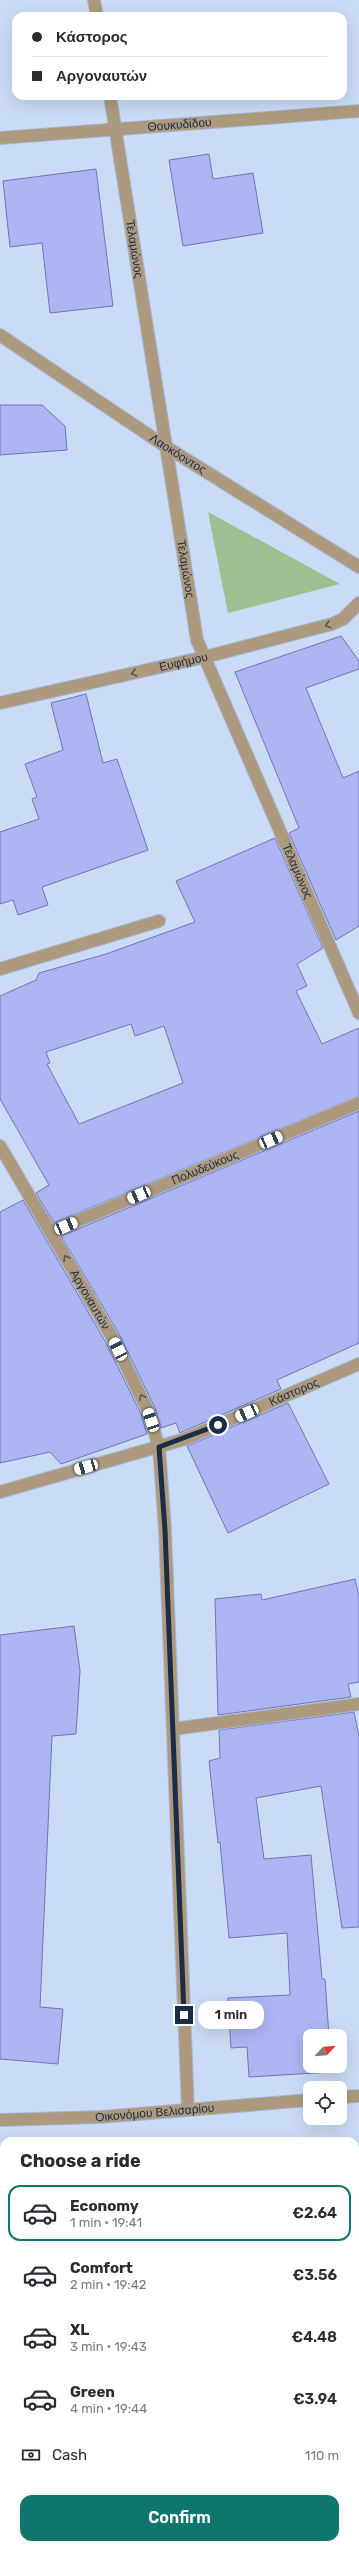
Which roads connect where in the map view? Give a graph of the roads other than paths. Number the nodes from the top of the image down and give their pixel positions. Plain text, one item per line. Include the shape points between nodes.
1 (94, 0) edge
2 (96, 12) edge
3 (111, 100) edge
4 (359, 112) edge
5 (116, 130) junction
6 (0, 138) edge
7 (0, 334) edge
8 (168, 448) junction
9 (359, 567) edge
10 (359, 603) edge
11 (205, 657) junction
12 (0, 703) edge
13 (159, 921) dead end
14 (0, 970) edge
15 (359, 1013) edge
16 (359, 1103) edge
17 (0, 1146) edge
18 (51, 1232) junction
19 (359, 1364) edge
20 (159, 1447) junction
21 (0, 1492) edge
22 (359, 1704) edge
23 (173, 1729) junction
24 (359, 2096) edge
25 (347, 2097) edge
26 (303, 2101) edge
27 (188, 2110) junction
28 (0, 2120) edge

1 - 2 street
3 - 5 street, Τελαμώνος
4 - 5 street, Θουκυδίδου
5 - 6 street, Θουκυδίδου
5 - 8 street, Τελαμώνος
7 - 8 street, Λαοκόοντος
8 - 9 street, Λαοκόοντος
8 - 11 street, Τελαμώνος via 198,640
10 -> 11 street, Ευφήμου via 343,619 332,624
11 -> 12 street, Ευφήμου
11 - 15 street, Τελαμώνος
13 - 14 street
16 - 18 street, Πολυδεύκους
17 - 18 street, Αργοναυτών
20 -> 18 street, Αργοναυτών via 141,1395 112,1338
19 - 20 street, Κάστορος via 218,1425
20 - 21 street, Κάστορος
20 - 23 street, Αργοναυτών
22 - 23 street
23 - 27 street, Αργοναυτών
24 - 25 street
26 - 27 street, Οικονόμου Βελισαρίου
27 - 28 street, Οικονόμου Βελισαρίου via 101,2117

